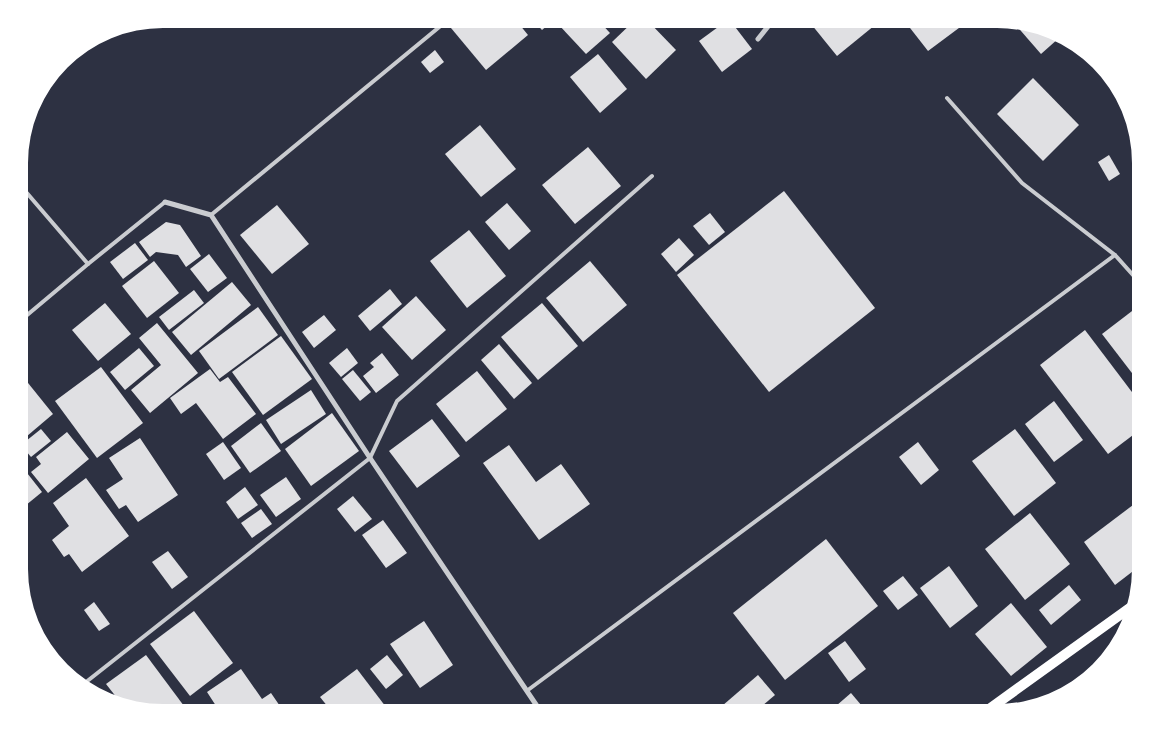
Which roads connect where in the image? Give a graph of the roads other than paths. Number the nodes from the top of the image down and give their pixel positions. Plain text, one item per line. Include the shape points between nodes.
1 (438, 28) edge
2 (767, 28) edge
3 (758, 39) dead end
4 (947, 98) dead end
5 (652, 176) dead end
6 (28, 194) edge
7 (165, 202) joint
8 (212, 215) junction
9 (1115, 255) junction
10 (88, 264) junction
11 (1132, 274) edge
12 (28, 314) edge
13 (370, 458) junction
14 (1125, 611) edge
15 (88, 681) edge
16 (528, 690) junction
17 (998, 703) edge
18 (537, 704) edge

1 - 8 lane
2 - 3 street
4 - 9 lane via 1022,183
5 - 13 lane via 397,401
6 - 10 lane
7 - 8 street
7 - 10 lane
8 - 13 street
9 - 11 lane
9 - 16 lane
10 - 12 lane
13 - 15 lane
13 - 16 street
14 - 17 main road
16 - 18 street

